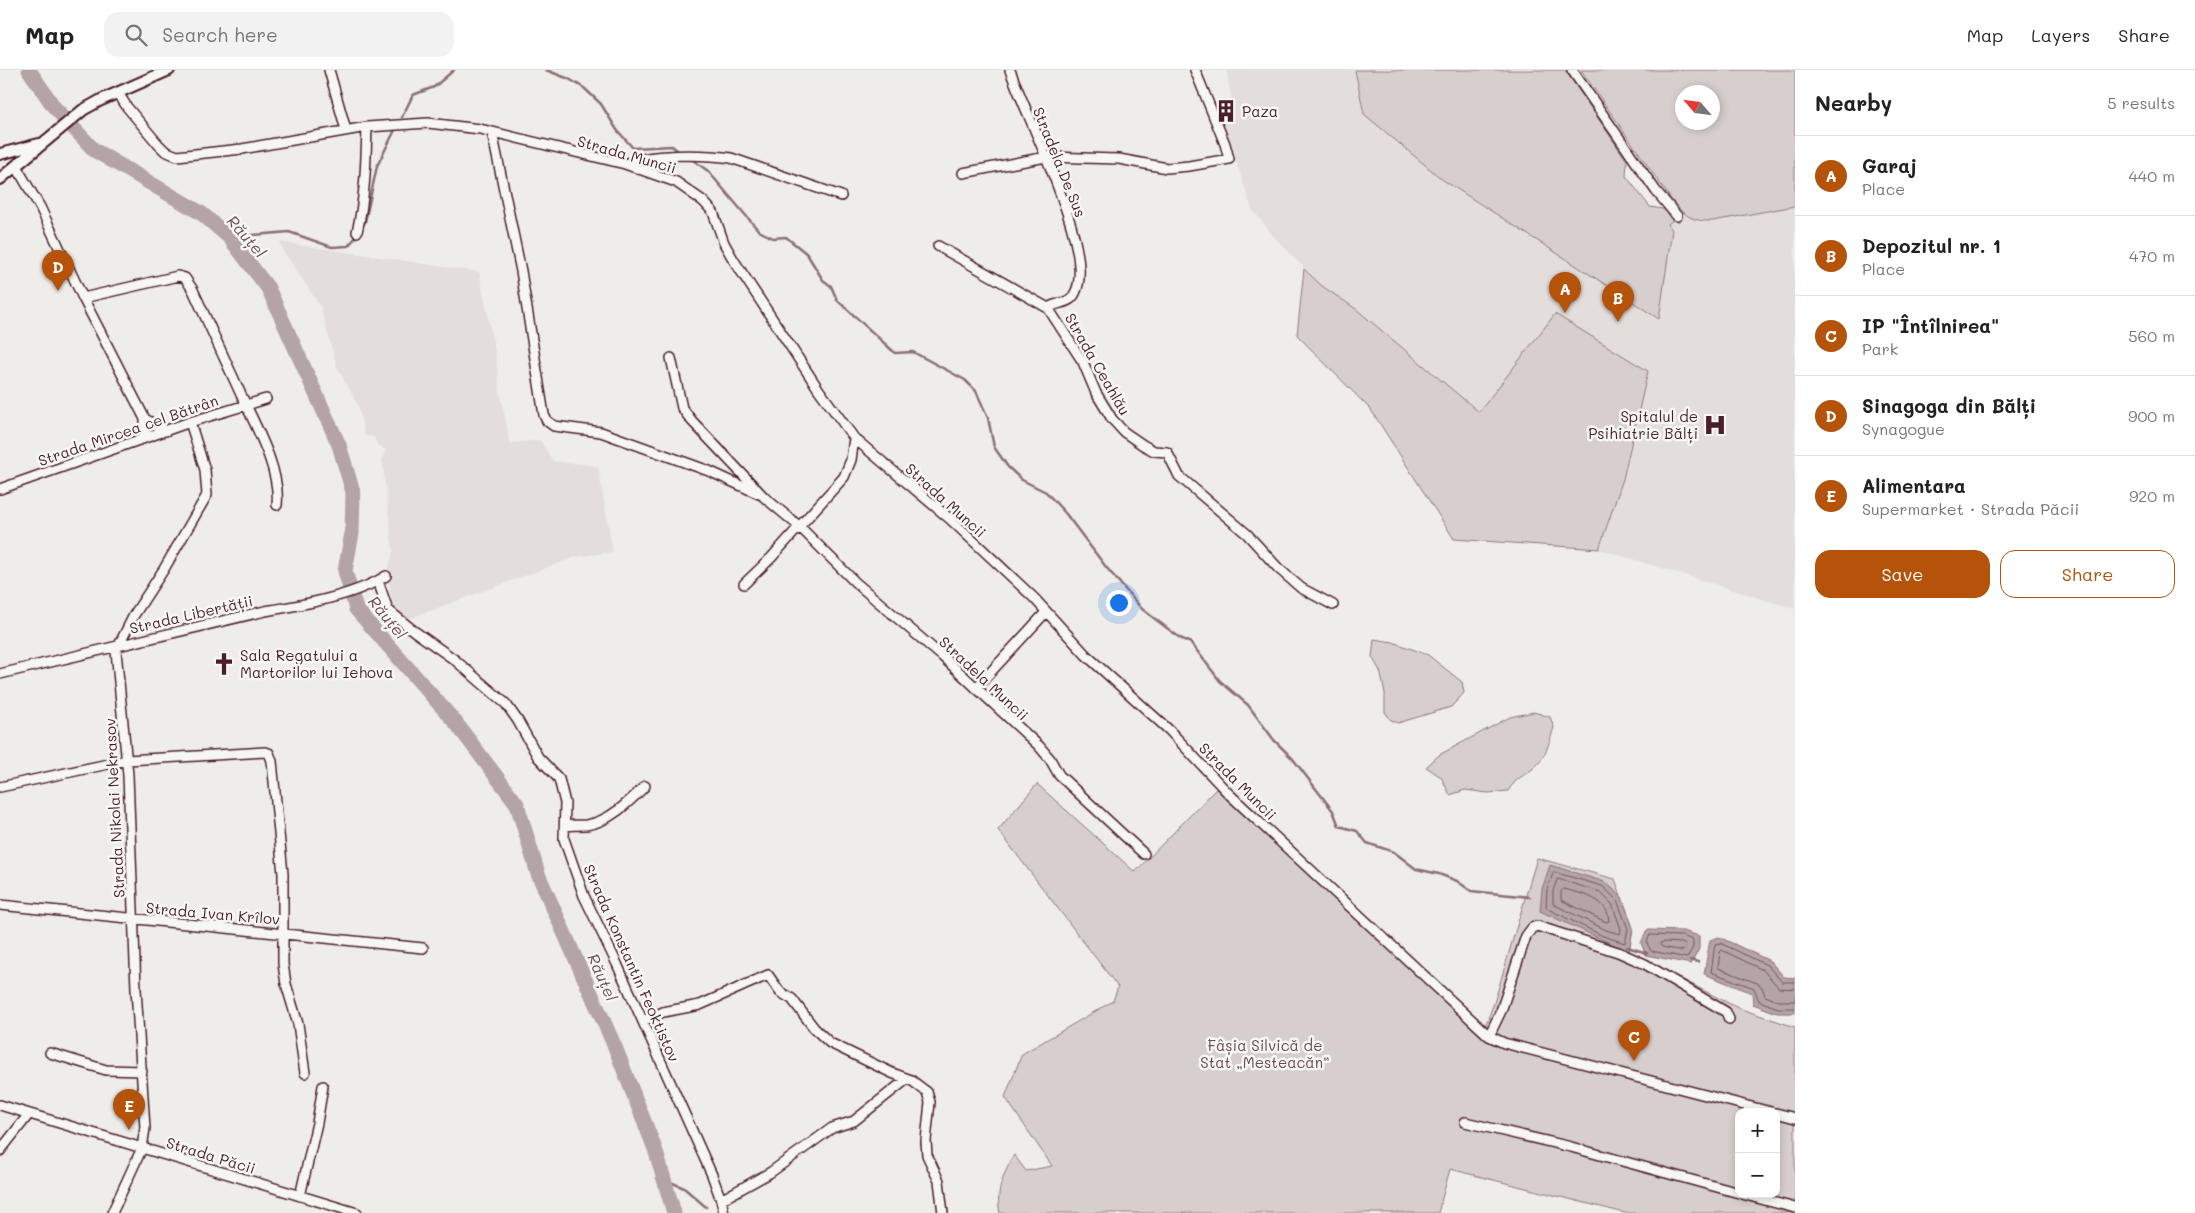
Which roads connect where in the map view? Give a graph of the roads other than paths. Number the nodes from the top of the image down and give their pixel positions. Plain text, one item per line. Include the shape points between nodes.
1 (169, 70) edge
2 (329, 70) edge
3 (1010, 70) edge
4 (1195, 70) edge
5 (1572, 70) edge
6 (118, 93) junction
7 (367, 127) junction
8 (346, 130) junction
9 (492, 132) junction
10 (43, 143) junction
11 (0, 154) edge
12 (1046, 157) junction
13 (625, 164) junction
14 (16, 166) junction
15 (963, 173) dead end
16 (0, 179) edge
17 (841, 196) dead end
18 (1677, 216) dead end
19 (357, 232) dead end
20 (938, 246) dead end
21 (83, 298) junction
22 (1048, 308) junction
23 (670, 358) dead end
24 (266, 400) dead end
25 (245, 404) junction
26 (145, 419) junction
27 (190, 422) junction
28 (166, 431) junction
29 (854, 438) junction
30 (143, 439) junction
31 (0, 489) edge
32 (764, 497) junction
33 (276, 505) dead end
34 (800, 527) junction
35 (382, 579) joint
36 (744, 584) dead end
37 (1333, 605) dead end
38 (1046, 612) junction
39 (118, 646) junction
40 (0, 674) edge
41 (976, 688) junction
42 (127, 760) junction
43 (645, 786) dead end
44 (0, 787) edge
45 (566, 826) junction
46 (1144, 854) dead end
47 (0, 905) edge
48 (133, 920) junction
49 (284, 934) junction
50 (423, 948) dead end
51 (1729, 1019) dead end
52 (643, 1021) junction
53 (1489, 1036) junction
54 (50, 1053) dead end
55 (142, 1071) junction
56 (305, 1073) dead end
57 (907, 1079) junction
58 (323, 1086) dead end
59 (0, 1105) edge
60 (1756, 1108) edge
61 (29, 1114) junction
62 (1780, 1114) edge
63 (1795, 1118) edge
64 (1465, 1122) dead end
65 (142, 1148) junction
66 (0, 1151) edge
67 (1735, 1193) edge
68 (300, 1196) junction
69 (1756, 1198) edge
70 (722, 1200) junction
71 (1795, 1208) edge
72 (112, 1213) edge
73 (357, 1213) edge
74 (724, 1213) edge
75 (943, 1213) edge

1 - 6 street
2 - 8 street
3 - 12 street, Stradela De Sus
4 - 12 street via 1229,159 1166,168 1119,160
5 - 18 street
6 - 8 street, Strada Muncii via 158,144 177,156 242,149
6 - 10 street via 83,110
7 - 8 street, Strada Muncii
7 - 9 street, Strada Muncii via 428,123
7 - 19 street via 362,210
9 - 13 street, Strada Muncii
9 - 32 street via 521,271 544,415 550,424 601,432 701,468
10 - 11 street
10 - 14 street
12 - 15 street
12 - 22 street, Stradela De Sus via 1071,225 1078,263 1078,284 1073,298
13 - 17 street via 678,155 730,158
13 - 29 street, Strada Muncii via 676,182 692,191 713,212 724,242 739,268
14 - 16 street
14 - 21 street via 40,207
20 - 22 street, Strada Ceahlău
21 - 25 street via 178,276 185,278
21 - 26 street
22 - 37 street, Strada Ceahlău via 1083,362 1096,393 1117,425 1154,451 1167,452 1180,476 1247,534 1278,568 1301,588
23 - 32 street, Stradela Muncii via 686,414
24 - 25 street, Strada Mircea cel Bătrân
25 - 27 street, Strada Mircea cel Bătrân
25 - 33 street via 272,468
26 - 28 street
26 - 30 street
27 - 28 street, Strada Mircea cel Bătrân
27 - 39 street, Strada Nikolai Nekrasov via 205,470 207,495
28 - 30 street, Strada Mircea cel Bătrân
29 - 34 street via 851,460 844,477
29 - 38 street, Strada Muncii via 950,519
30 - 31 street, Strada Mircea cel Bătrân
32 - 34 street, Stradela Muncii
34 - 36 street
34 - 41 street, Stradela Muncii via 855,582
35 - 39 street, Strada Libertății via 362,589
35 - 45 street, Strada Konstantin Feoktistov via 388,610 455,660 511,709 538,757 559,779
38 - 41 street
38 - 53 street, Strada Muncii via 1228,793
39 - 40 street, Strada Libertății
39 - 42 street, Strada Nikolai Nekrasov
41 - 46 street, Stradela Muncii via 1038,746 1058,775
42 - 44 street
42 - 48 street, Strada Nikolai Nekrasov
42 - 49 street via 269,753 283,874
43 - 45 street via 606,818 586,825
45 - 52 street, Strada Konstantin Feoktistov via 564,839 584,896
47 - 48 street, Strada Ivan Krîlov
48 - 49 street, Strada Ivan Krîlov
48 - 55 street, Strada Nikolai Nekrasov
49 - 50 street, Strada Ivan Krîlov
49 - 56 street via 286,984 298,1024
51 - 53 street via 1726,1012 1645,964 1537,926 1526,936
52 - 57 street via 663,1012 700,1005 768,976 830,1043
52 - 70 street, Strada Konstantin Feoktistov
53 - 60 street via 1504,1043
54 - 55 street via 106,1070
55 - 65 street, Strada Nikolai Nekrasov via 145,1128
57 - 70 street via 854,1121 832,1128 771,1172
57 - 75 street via 927,1092 930,1102 927,1155 939,1180
58 - 68 street
59 - 61 street, Strada Păcii
61 - 65 street, Strada Păcii
61 - 66 street
62 - 63 street
64 - 67 street via 1571,1147
65 - 68 street, Strada Păcii
65 - 72 street, Strada Nikolai Nekrasov
68 - 73 street, Strada Păcii
69 - 71 street
70 - 74 street, Strada Konstantin Feoktistov

